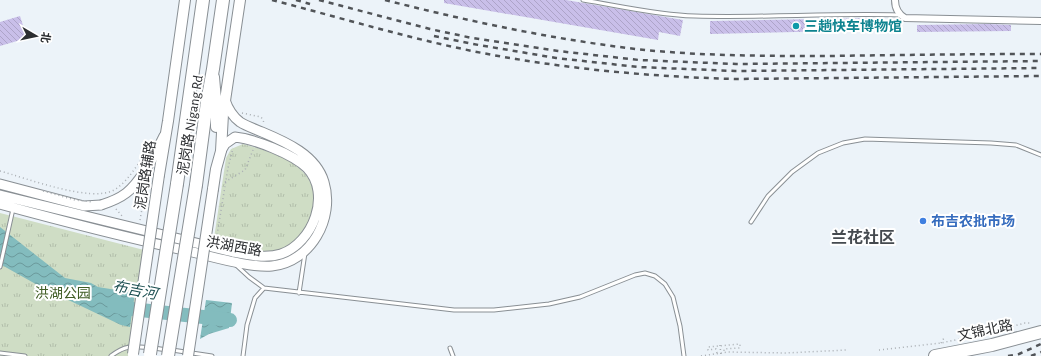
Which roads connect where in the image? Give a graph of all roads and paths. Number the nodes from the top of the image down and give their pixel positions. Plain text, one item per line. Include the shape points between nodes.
1 (185, 0) edge
2 (203, 0) edge
3 (223, 0) edge
4 (240, 0) edge
5 (583, 0) edge
6 (895, 0) edge
7 (899, 15) junction
8 (1041, 20) edge
9 (214, 69) junction
10 (225, 100) junction
11 (240, 113) dead end
12 (168, 121) junction
13 (264, 123) dead end
14 (233, 148) dead end
15 (254, 148) dead end
16 (221, 151) junction
17 (1041, 155) edge
18 (143, 156) dead end
19 (216, 169) junction
20 (0, 171) edge
21 (225, 182) junction
22 (0, 184) edge
23 (145, 192) dead end
24 (42, 193) junction
25 (0, 195) edge
26 (95, 201) dead end
27 (0, 204) edge
28 (13, 208) junction
29 (115, 208) dead end
30 (126, 217) dead end
31 (140, 220) dead end
32 (751, 222) dead end
33 (217, 234) dead end
34 (306, 250) junction
35 (232, 261) junction
36 (0, 267) edge
37 (264, 288) junction
38 (299, 293) junction
39 (1023, 319) dead end
40 (1025, 323) junction
41 (1031, 323) dead end
42 (1041, 332) edge
43 (944, 338) dead end
44 (941, 343) junction
45 (720, 345) junction
46 (450, 348) dead end
47 (847, 350) dead end
48 (879, 350) dead end
49 (0, 353) edge
50 (717, 353) junction
51 (724, 353) junction
52 (133, 355) edge
53 (150, 355) edge
54 (25, 356) edge
55 (112, 356) edge
56 (168, 356) edge
57 (188, 356) edge
58 (212, 356) edge
59 (243, 356) edge
60 (453, 356) edge
61 (684, 356) edge
62 (701, 356) edge
63 (721, 356) edge
64 (935, 356) edge

1 - 12 main road, 泥岗路辅路
2 - 53 highway, 泥岗路 Nigang Rd, bridge
3 - 9 highway, 泥岗路 Nigang Rd
4 - 10 main road
5 - 7 lane via 694,16
6 - 7 street
7 - 8 street via 914,19
9 - 19 main road
9 - 56 highway, 泥岗路 Nigang Rd, bridge via 206,102 196,186
10 - 16 main road
10 - 34 main road, 洪湖西路 via 228,109 239,121 295,149 312,161 319,171 326,191 325,216 320,231
11 - 13 path via 261,117
12 - 24 main road, bridge via 163,139 144,172 130,191 122,197 101,205 84,206
12 - 52 main road, 泥岗路辅路, bridge
14 - 21 path
15 - 21 path via 245,170
16 - 19 main road
16 - 25 main road, 洪湖西路 via 225,144 235,137 249,140 298,161 311,174 317,185 317,212 304,238 293,248 270,256 233,252
17 - 32 lane via 1016,145 991,143 864,139 843,143 818,153 792,172 768,196
18 - 20 path via 122,184 100,194 80,193
19 - 57 main road, bridge
21 - 33 path
22 - 24 main road
23 - 31 path
24 - 26 path, bridge
27 - 28 main road, 洪湖西路
28 - 35 main road, 洪湖西路
28 - 36 lane
29 - 30 path
34 - 35 main road, 洪湖西路 via 274,265 263,266
34 - 38 lane
35 - 37 lane via 249,278
37 - 38 lane
37 - 59 lane via 255,298 247,325
38 - 61 lane via 454,310 494,310 549,304 580,297 645,273 655,276 665,284 673,297
39 - 40 path
40 - 41 path
40 - 44 path
42 - 64 highway, 文锦北路
43 - 44 path
44 - 48 path
45 - 50 path via 708,347 708,350 716,349
45 - 51 path via 740,344 740,348 724,349
45 - 63 path, bridge
46 - 60 lane
47 - 51 path
49 - 54 lane
50 - 51 path
50 - 62 path
55 - 58 lane via 131,346

